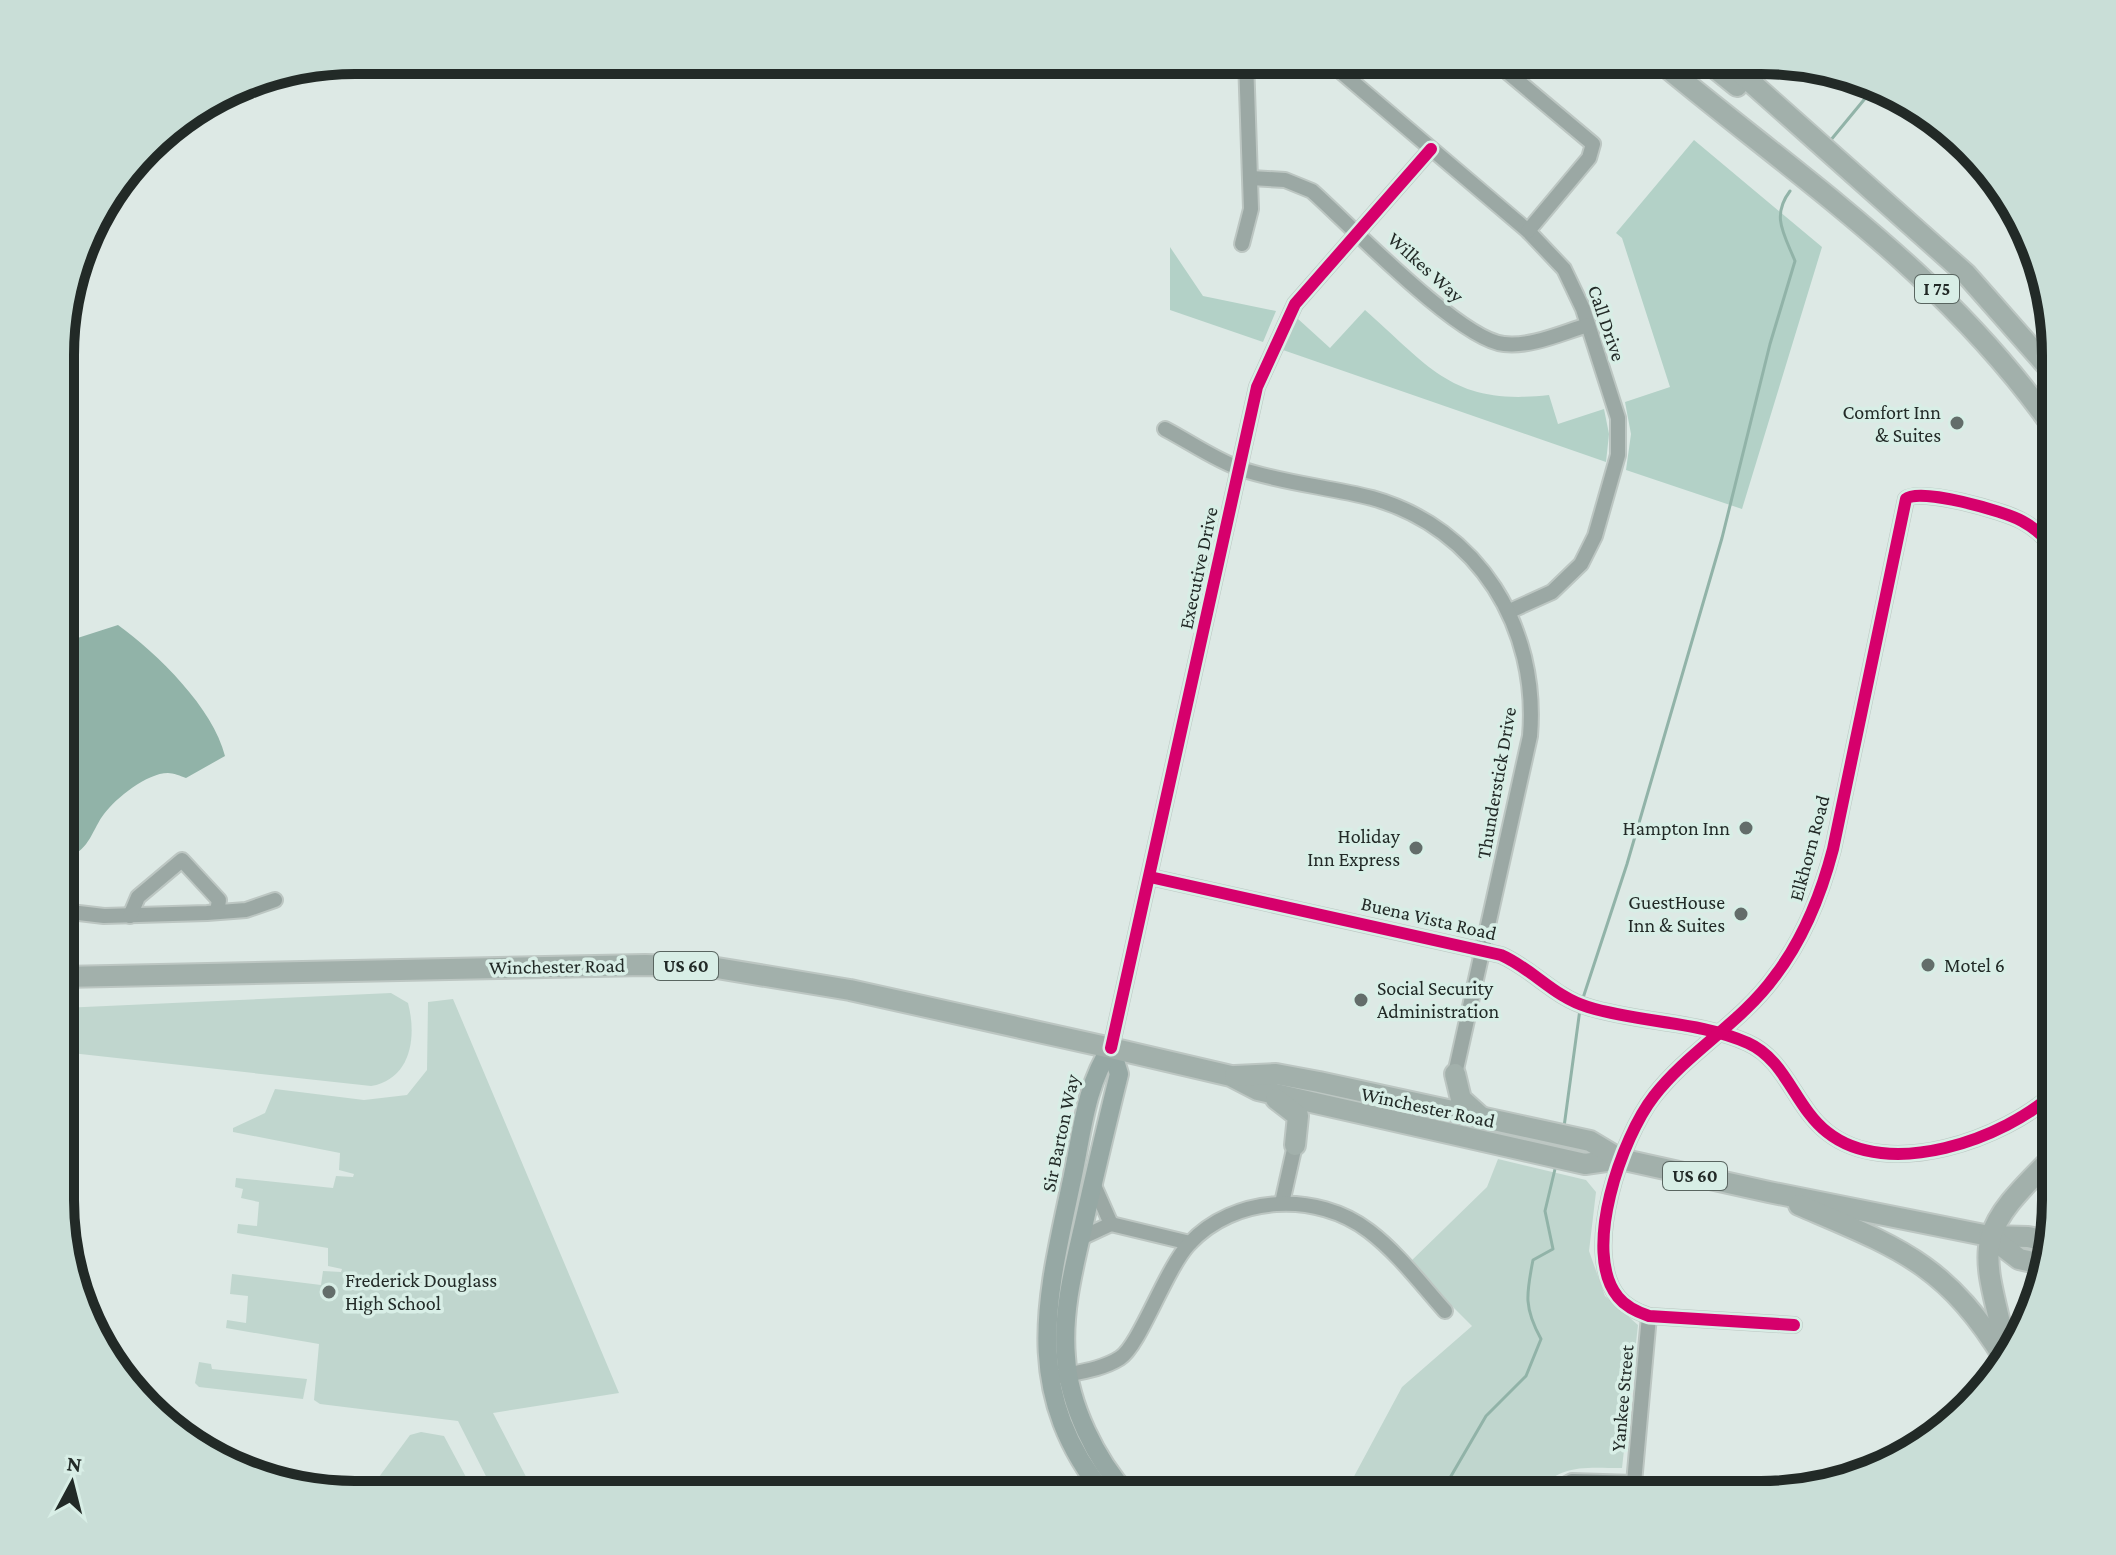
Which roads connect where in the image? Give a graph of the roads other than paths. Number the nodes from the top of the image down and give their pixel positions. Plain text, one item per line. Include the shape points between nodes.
1 (1247, 75) edge
2 (1344, 75) edge
3 (1511, 75) edge
4 (1669, 75) edge
5 (1677, 75) edge
6 (1724, 75) edge
7 (1742, 75) edge
8 (1431, 149) junction
9 (1797, 170) junction
10 (1251, 178) junction
11 (1860, 181) junction
12 (1528, 231) junction
13 (1359, 233) junction
14 (1242, 244) dead end
15 (1588, 325) junction
16 (2041, 359) edge
17 (2041, 412) edge
18 (1165, 429) dead end
19 (1240, 469) junction
20 (2041, 536) edge
21 (1510, 611) junction
22 (1150, 877) junction
23 (275, 900) dead end
24 (75, 912) edge
25 (217, 912) junction
26 (130, 916) junction
27 (1483, 951) junction
28 (75, 977) edge
29 (1719, 1035) junction
30 (1111, 1048) junction
31 (1455, 1074) junction
32 (1231, 1076) junction
33 (1258, 1090) junction
34 (2042, 1102) edge
35 (1413, 1104) junction
36 (1348, 1109) junction
37 (1484, 1119) junction
38 (1299, 1146) junction
39 (1620, 1159) junction
40 (2042, 1169) edge
41 (1093, 1183) junction
42 (1769, 1192) junction
43 (1286, 1204) junction
44 (1111, 1224) junction
45 (1989, 1236) junction
46 (1081, 1238) junction
47 (2039, 1239) edge
48 (1190, 1243) junction
49 (2035, 1262) edge
50 (1445, 1311) dead end
51 (1649, 1316) junction
52 (1794, 1325) dead end
53 (2004, 1339) edge
54 (1998, 1350) edge
55 (1060, 1377) junction
56 (1094, 1481) edge
57 (1118, 1481) edge
58 (1634, 1481) edge

1 - 10 street
2 - 8 street, Call Drive
3 - 12 street via 1593,144 1589,158
4 - 9 highway
5 - 9 highway, I 75
6 - 11 highway, I 75
7 - 11 highway
8 - 12 street, Call Drive
8 - 13 street, Executive Drive
9 - 17 highway, I 75 via 1934,286 2000,357
10 - 13 street, Wilkes Way via 1301,185
10 - 14 street via 1250,225
11 - 16 highway, I 75 via 1966,274
12 - 15 street, Call Drive via 1564,269
13 - 15 street, Wilkes Way via 1456,322 1486,341 1517,345
13 - 19 street, Executive Drive via 1309,285 1283,326 1257,387
15 - 21 street, Call Drive via 1618,418 1614,474 1581,564 1552,592
18 - 19 street, Thunderstick Drive
19 - 21 street, Thunderstick Drive via 1374,499 1431,524 1481,568
19 - 22 street, Executive Drive
20 - 29 street, Elkhorn Road via 2009,514 1921,494 1904,501 1819,895 1780,971
21 - 27 street, Thunderstick Drive via 1527,661 1532,709
22 - 27 street, Buena Vista Road
22 - 30 street, Executive Drive
23 - 25 street
24 - 26 street
25 - 26 street
25 - 26 street via 219,900 182,860 138,897
27 - 29 street, Buena Vista Road via 1518,963 1570,1001 1589,1008
27 - 31 street, Thunderstick Drive
28 - 30 highway, Winchester Road / US 60 via 711,967 823,985
29 - 34 street, Buena Vista Road via 1765,1052 1827,1132 1879,1151 1920,1152 1964,1144 2019,1119
29 - 39 street, Elkhorn Road via 1655,1094
30 - 32 highway, Winchester Road / US 60
30 - 41 main road, Sir Barton Way via 1119,1074
30 - 55 main road, Sir Barton Way via 1097,1068 1053,1264 1045,1326
31 - 35 highway via 1445,1090
31 - 37 highway via 1461,1099
32 - 33 highway, Winchester Road / US 60
32 - 35 highway, Winchester Road / US 60 via 1276,1074
33 - 36 highway, Winchester Road / US 60
33 - 38 highway via 1294,1109
35 - 37 highway, Winchester Road / US 60
36 - 38 highway via 1324,1114
36 - 39 highway, Winchester Road / US 60 via 1585,1164
37 - 39 highway, Winchester Road / US 60 via 1590,1141
38 - 43 street
39 - 42 highway, Winchester Road / US 60
39 - 51 street, Elkhorn Road via 1603,1246 1607,1277 1618,1297
40 - 45 highway via 2001,1211
41 - 44 street
41 - 46 main road, Sir Barton Way
42 - 45 highway, Winchester Road / US 60
42 - 54 highway via 1914,1258 1965,1301
43 - 48 street via 1234,1212
43 - 50 street via 1354,1221 1390,1250
44 - 46 street
44 - 48 street
45 - 47 highway, Winchester Road / US 60
45 - 49 highway, Winchester Road / US 60 via 2019,1259
45 - 53 highway via 1988,1270
46 - 55 main road, Sir Barton Way
48 - 55 street via 1157,1291 1127,1352 1107,1364
51 - 52 street
51 - 58 street, Yankee Street
55 - 56 main road, Sir Barton Way via 1067,1433
55 - 57 main road, Sir Barton Way

